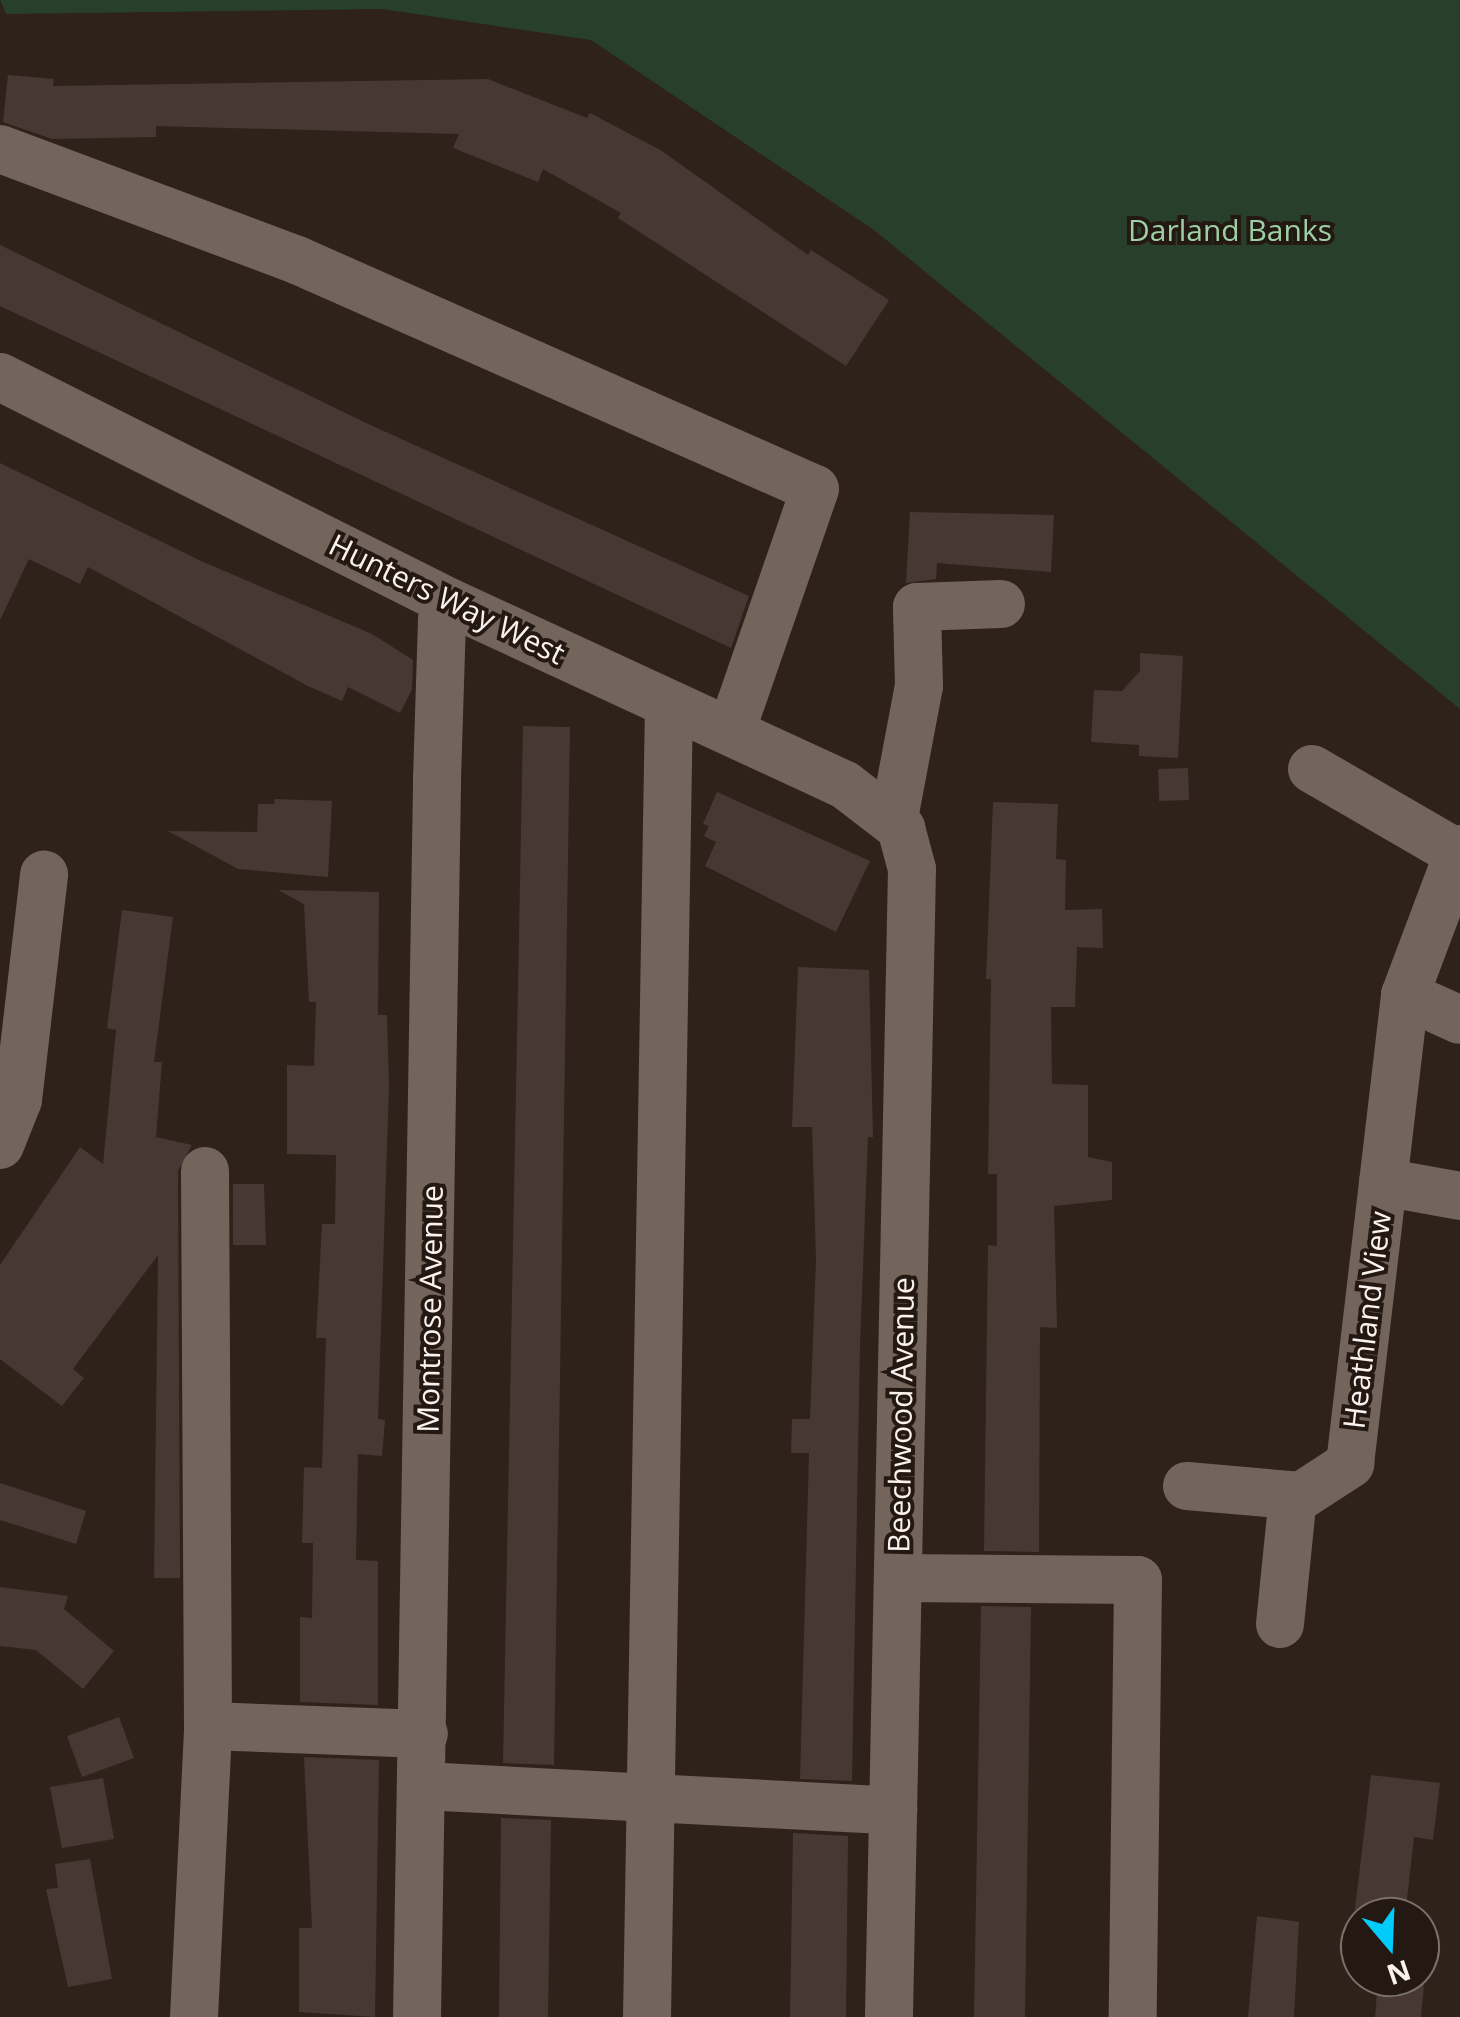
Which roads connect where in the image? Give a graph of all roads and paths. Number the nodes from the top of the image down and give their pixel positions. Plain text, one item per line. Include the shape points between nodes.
1 (0, 149) edge
2 (0, 377) edge
3 (449, 602) junction
4 (1001, 604) dead end
5 (669, 704) junction
6 (731, 732) junction
7 (1312, 769) dead end
8 (894, 818) junction
9 (1458, 850) edge
10 (44, 874) dead end
11 (1405, 995) junction
12 (1460, 1020) edge
13 (0, 1145) edge
14 (205, 1171) dead end
15 (1383, 1182) junction
16 (1460, 1196) edge
17 (1187, 1486) dead end
18 (1293, 1496) junction
19 (898, 1578) junction
20 (1280, 1624) dead end
21 (208, 1726) junction
22 (424, 1734) junction
23 (423, 1786) junction
24 (647, 1800) junction
25 (893, 1811) junction
26 (194, 2017) edge
27 (416, 2017) edge
28 (646, 2017) edge
29 (889, 2017) edge
30 (1133, 2017) edge

1 - 6 street via 297,260 815,489
2 - 3 street, Hunters Way West
3 - 5 street, Hunters Way West
3 - 22 street, Montrose Avenue via 442,620 437,778
4 - 8 street via 917,607 919,686
5 - 6 street, Hunters Way West
5 - 24 street
6 - 8 street, Hunters Way West via 845,785
7 - 9 street, Heathland View
8 - 19 street, Beechwood Avenue via 912,869
9 - 11 street, Heathland View
10 - 13 street via 18,1100
11 - 12 street
11 - 15 street, Heathland View
14 - 21 street
15 - 16 street, Heathland View
15 - 18 street, Heathland View via 1350,1464
17 - 18 street
18 - 20 street
19 - 25 street, Beechwood Avenue
19 - 30 street via 1138,1580
21 - 22 street
21 - 26 street
22 - 23 street, Montrose Avenue
23 - 24 street
23 - 27 street, Montrose Avenue
24 - 25 street
24 - 28 street
25 - 29 street, Beechwood Avenue

